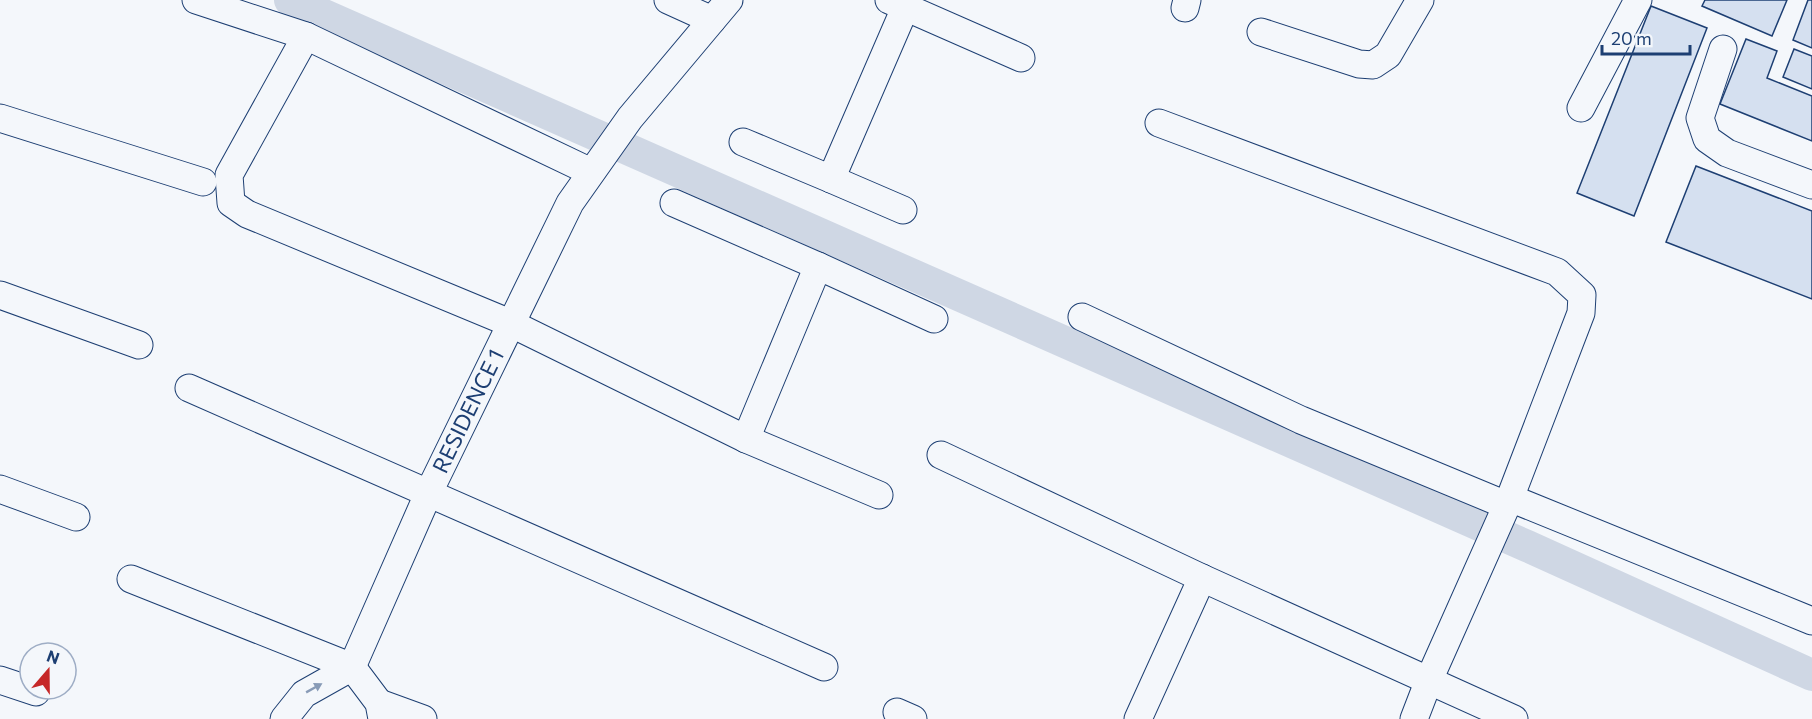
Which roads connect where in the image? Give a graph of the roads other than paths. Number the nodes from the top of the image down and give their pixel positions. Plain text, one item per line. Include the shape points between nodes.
1 (196, 0) edge
2 (668, 0) edge
3 (1419, 0) edge
4 (1638, 0) edge
5 (896, 4) edge
6 (721, 10) edge
7 (1261, 32) dead end
8 (306, 36) junction
9 (1723, 49) dead end
10 (1021, 58) dead end
11 (1581, 108) dead end
12 (0, 118) edge
13 (1159, 123) dead end
14 (743, 142) dead end
15 (595, 167) junction
16 (831, 179) junction
17 (203, 182) dead end
18 (1812, 185) edge
19 (674, 203) dead end
20 (903, 210) dead end
21 (818, 266) junction
22 (0, 295) edge
23 (1082, 317) dead end
24 (934, 319) dead end
25 (510, 323) junction
26 (139, 345) dead end
27 (189, 388) dead end
28 (746, 439) junction
29 (942, 454) dead end
30 (0, 489) edge
31 (429, 492) junction
32 (879, 495) dead end
33 (1507, 504) junction
34 (76, 517) dead end
35 (1202, 578) junction
36 (131, 579) dead end
37 (1812, 621) edge
38 (352, 667) junction
39 (824, 667) dead end
40 (0, 680) edge
41 (1429, 681) junction
42 (18, 686) edge
43 (381, 711) edge
44 (284, 719) edge
45 (423, 719) edge
46 (1138, 719) edge
47 (1414, 719) edge
48 (1514, 719) edge

1 - 8 street
2 - 6 street
3 - 7 street via 1388,55 1373,65
4 - 11 street
5 - 10 street
5 - 16 street
6 - 15 street, RESIDENCE 1 via 630,118
8 - 15 street
8 - 25 street via 229,175 231,203 248,214
9 - 18 street via 1700,118 1707,139 1726,153
12 - 17 street
13 - 33 street via 1557,272 1582,295 1581,313
14 - 16 street
15 - 25 street, RESIDENCE 1 via 570,203
16 - 20 street
19 - 21 street
21 - 24 street
21 - 28 street
22 - 26 street
23 - 33 street via 1301,420
25 - 28 street
25 - 31 street, RESIDENCE 1
27 - 31 street
28 - 32 street
29 - 35 street
30 - 34 street
31 - 38 street, RESIDENCE 1
31 - 39 street
33 - 37 street
33 - 41 street
35 - 41 street
35 - 46 street
36 - 38 street
38 - 43 street
44 -> 38 street via 304,694
40 - 42 street
41 - 47 street
41 - 48 street
43 - 45 street

